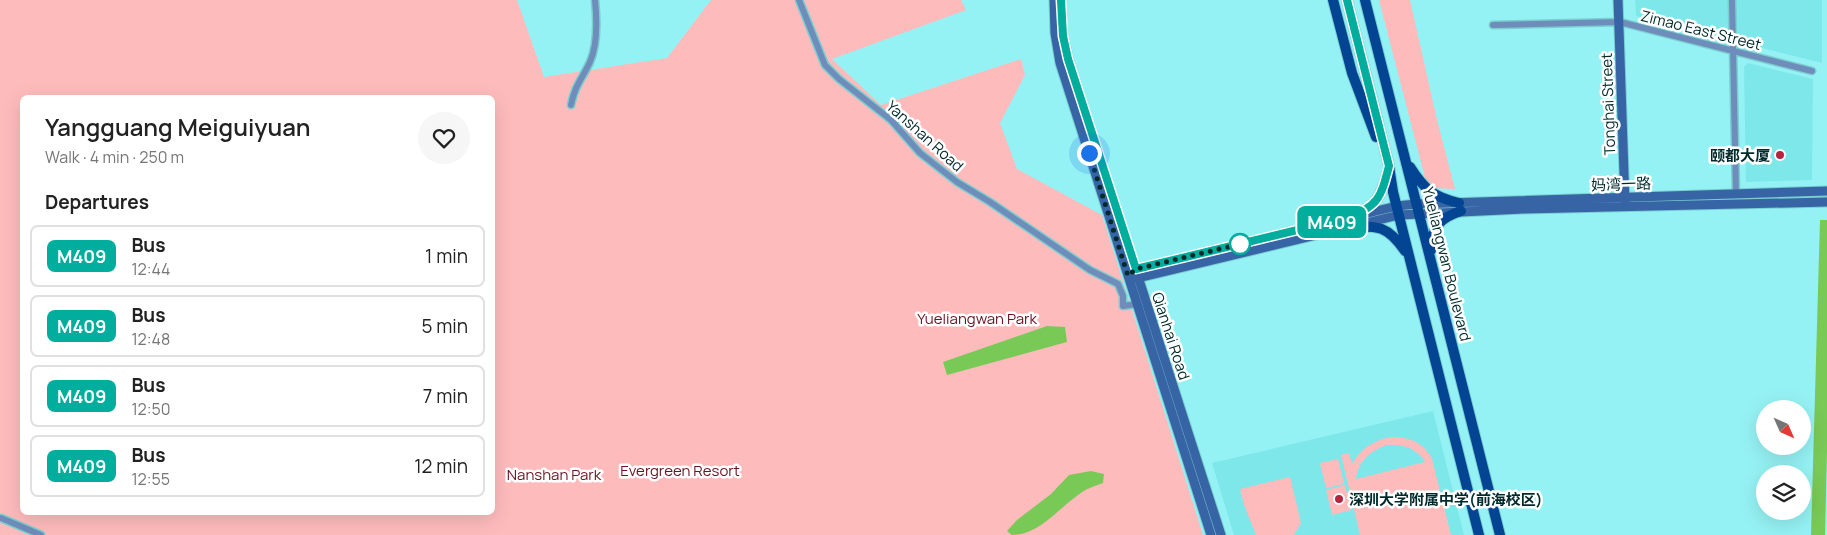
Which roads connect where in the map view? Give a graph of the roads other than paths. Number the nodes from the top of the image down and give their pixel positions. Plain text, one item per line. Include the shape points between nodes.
1 (595, 0) edge
2 (798, 0) edge
3 (1054, 0) edge
4 (1061, 0) edge
5 (1333, 0) edge
6 (1347, 0) edge
7 (1365, 0) edge
8 (1618, 0) edge
9 (1732, 0) edge
10 (1620, 22) junction
11 (1493, 25) dead end
12 (1733, 51) junction
13 (1812, 71) dead end
14 (571, 105) dead end
15 (1404, 154) junction
16 (1388, 161) junction
17 (1827, 191) edge
18 (1736, 194) junction
19 (1625, 202) junction
20 (1827, 202) edge
21 (1460, 207) junction
22 (1417, 208) junction
23 (1398, 211) junction
24 (1348, 223) junction
25 (1431, 263) junction
26 (1412, 265) junction
27 (1134, 274) junction
28 (1137, 304) junction
29 (1, 518) edge
30 (42, 535) edge
31 (1211, 535) edge
32 (1221, 535) edge
33 (1479, 535) edge
34 (1500, 535) edge

1 - 14 street via 594,50 574,90
2 - 28 street, Yanshan Road via 826,65 839,80 891,120 920,153 957,182 1090,270 1118,284 1123,306
3 - 27 street, Qianhai Road via 1060,63
4 - 27 street, Qianhai Road via 1068,59
5 - 16 main road via 1352,73
6 - 16 main road
7 - 15 main road, Yueliangwan Boulevard
8 - 10 street, Tonghai Street
9 - 12 street
10 - 11 street, Zimao East Street
10 - 12 street, Zimao East Street
10 - 19 street, Tonghai Street
12 - 13 street, Zimao East Street
12 - 18 street
15 - 21 main road via 1427,190
15 - 22 main road, Yueliangwan Boulevard
16 - 23 main road
16 - 24 main road via 1384,188 1375,203
17 - 18 street, 妈湾一路
18 - 19 street, 妈湾一路
19 - 20 street, 妈湾一路
19 - 21 street, 妈湾一路
21 - 22 street, 妈湾一路
21 - 25 main road via 1441,220 1435,229
22 - 23 street, 妈湾一路
22 - 25 main road, Yueliangwan Boulevard
23 - 24 street, 妈湾一路
23 - 26 main road
24 - 26 main road via 1384,229 1399,242
24 - 27 street, 妈湾一路
25 - 34 main road, Yueliangwan Boulevard
26 - 33 main road
27 - 28 street, Qianhai Road
27 - 32 street, Qianhai Road
28 - 31 street, Qianhai Road
29 - 30 street

